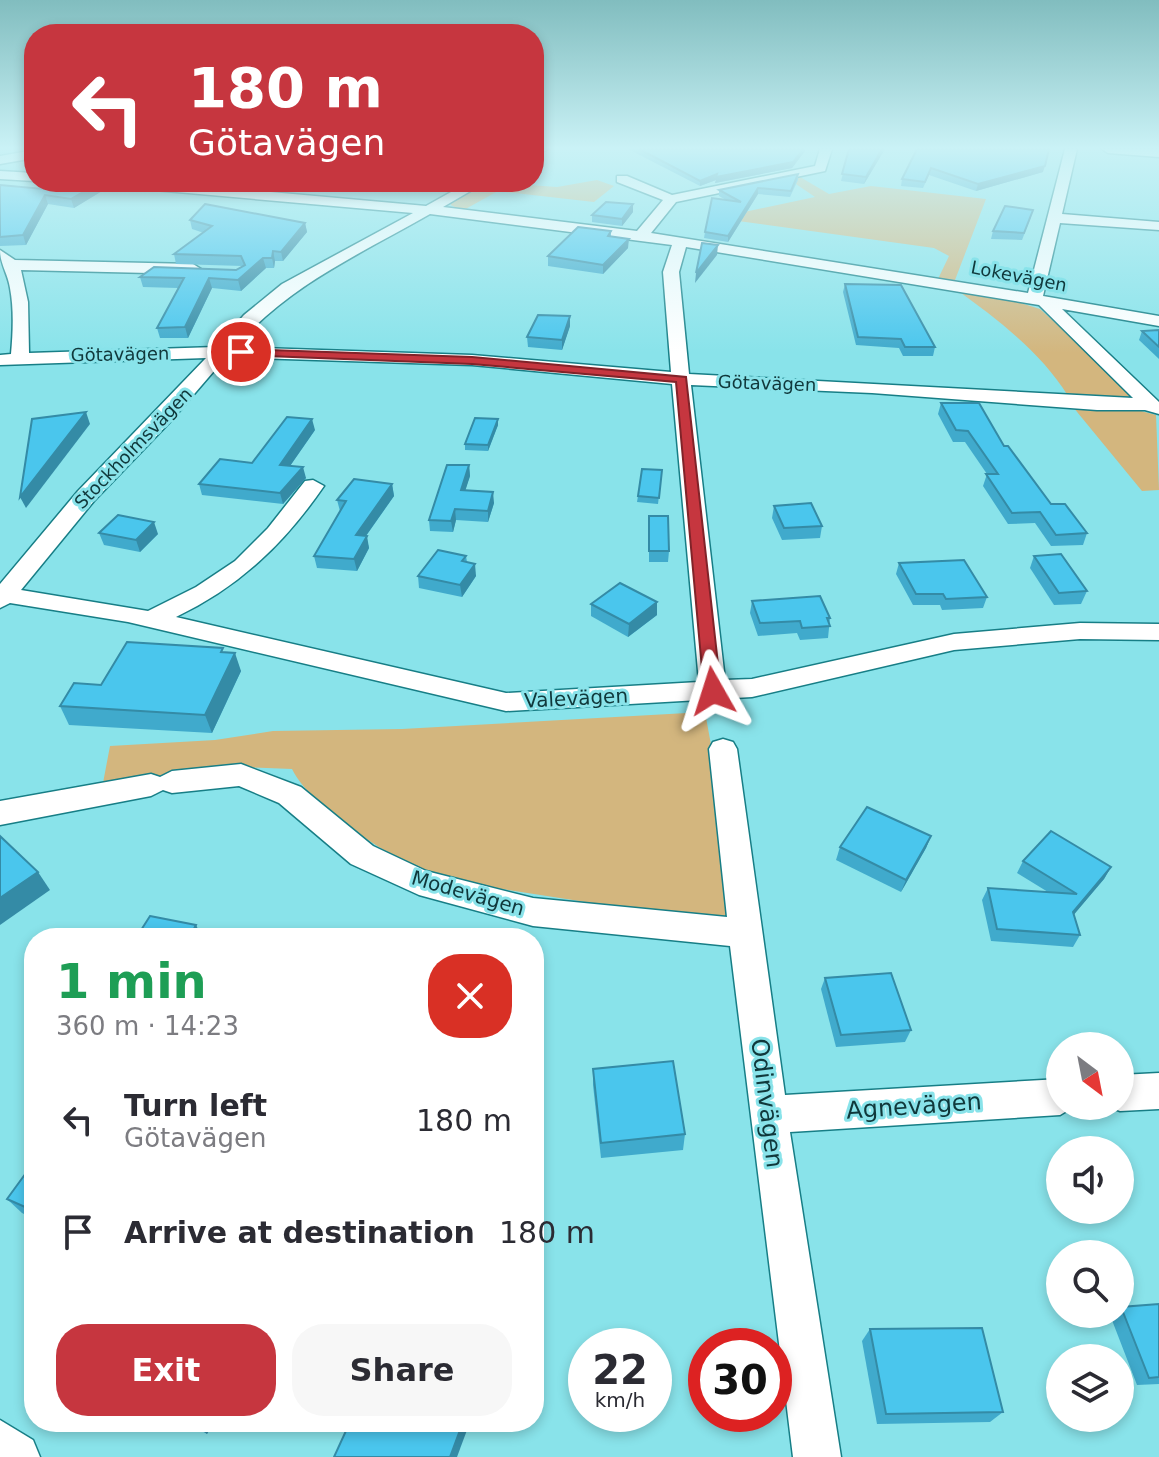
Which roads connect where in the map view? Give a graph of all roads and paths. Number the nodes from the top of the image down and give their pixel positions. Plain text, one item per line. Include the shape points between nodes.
1 (414, 217) edge
2 (485, 217) edge
3 (656, 217) edge
4 (1056, 218) joint
5 (1159, 226) edge
6 (641, 236) junction
7 (680, 243) junction
8 (6, 260) edge
9 (209, 270) edge
10 (1039, 299) junction
11 (1159, 321) edge
12 (222, 354) junction
13 (20, 358) junction
14 (0, 360) edge
15 (682, 379) junction
16 (1154, 409) edge
17 (313, 486) dead end
18 (1, 597) edge
19 (151, 619) junction
20 (1159, 632) edge
21 (713, 691) junction
22 (723, 749) dead end
23 (0, 813) edge
24 (745, 933) junction
25 (1159, 1091) edge
26 (1134, 1092) edge
27 (1046, 1098) edge
28 (768, 1115) junction
29 (0, 1444) edge
30 (16, 1457) edge
31 (817, 1457) edge

1 - 12 street, Stockholmsvägen via 288,287 250,319
2 - 6 street, Lokevägen
3 - 6 street
4 - 5 street
4 - 10 street
6 - 7 street, Lokevägen
7 - 10 street, Lokevägen
7 - 15 street via 671,272
8 - 9 street
8 - 13 street via 23,315
10 - 11 street, Lokevägen
10 - 16 street
12 - 13 street, Götavägen
12 - 15 street, Götavägen via 472,360
12 - 18 street, Stockholmsvägen via 86,496
13 - 14 street, Götavägen
15 - 16 street, Götavägen via 872,387
15 - 21 street
17 - 19 street via 271,543 235,576
18 - 19 street, Valevägen
19 - 21 street, Valevägen via 506,702
20 - 21 street, Valevägen via 1080,631 954,642 752,688
22 - 24 street, Odinvägen
23 - 24 street, Modevägen via 241,775 290,795 362,855 419,882 533,912
24 - 28 street, Odinvägen
25 - 26 street
27 - 28 street, Agnevägen
28 - 31 street, Odinvägen
29 - 30 street

